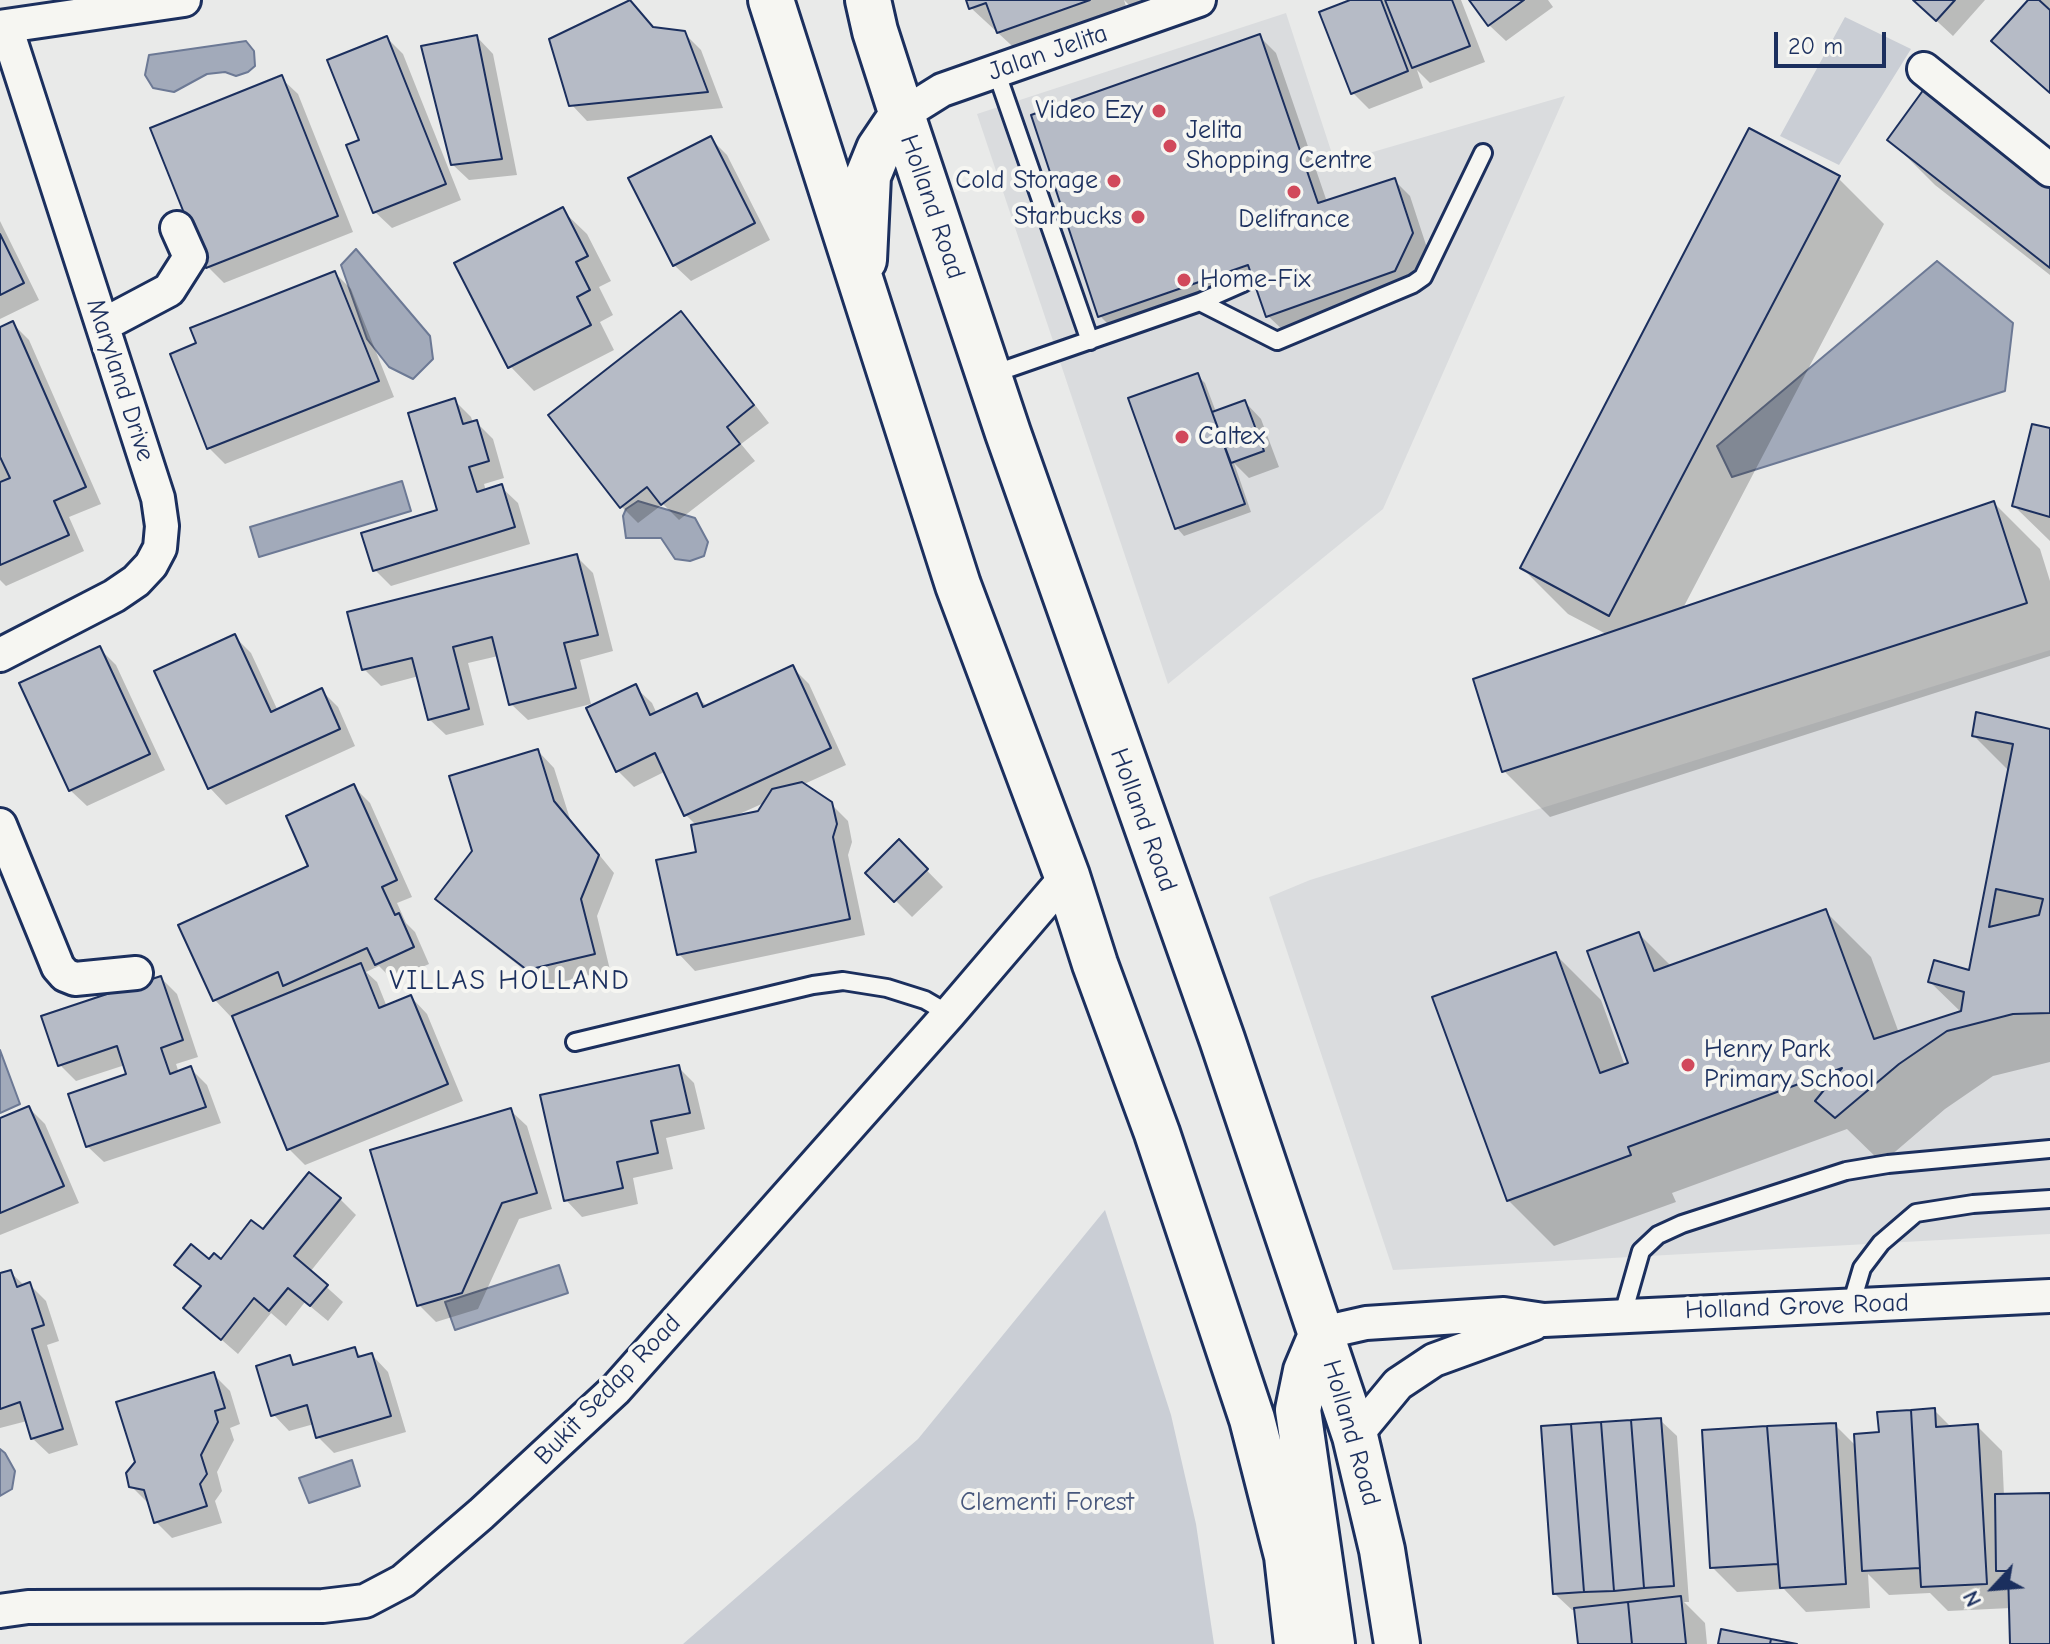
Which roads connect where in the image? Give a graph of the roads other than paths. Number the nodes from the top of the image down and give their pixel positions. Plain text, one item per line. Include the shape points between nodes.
1 (184, 0) edge
2 (771, 0) edge
3 (868, 0) edge
4 (1199, 0) edge
5 (78, 8) edge
6 (3, 27) edge
7 (1924, 69) dead end
8 (996, 71) junction
9 (902, 115) junction
10 (1483, 153) dead end
11 (2050, 170) edge
12 (177, 228) dead end
13 (1243, 283) dead end
14 (863, 290) junction
15 (1200, 302) junction
16 (103, 325) junction
17 (1090, 341) junction
18 (989, 376) junction
19 (0, 655) edge
20 (0, 825) edge
21 (1067, 876) junction
22 (136, 973) dead end
23 (949, 1014) junction
24 (575, 1042) dead end
25 (2050, 1149) edge
26 (2050, 1199) edge
27 (2050, 1296) edge
28 (1851, 1305) junction
29 (1623, 1314) junction
30 (1544, 1320) junction
31 (1322, 1333) junction
32 (1355, 1436) junction
33 (0, 1611) edge
34 (1297, 1644) edge
35 (1332, 1644) edge
36 (1397, 1644) edge

1 - 5 street, Maryland Drive
2 - 14 main road
3 - 9 main road, Holland Road
4 - 8 street, Jalan Jelita
5 - 6 street, Maryland Drive
6 - 16 street, Maryland Drive
7 - 11 street
8 - 9 street, Jalan Jelita via 942,90
8 - 17 lane
9 - 14 main road via 868,176
9 - 18 main road, Holland Road
10 - 15 lane via 1423,277 1413,284 1277,341
12 - 16 street via 190,257 169,290
13 - 15 lane
14 - 21 main road via 958,585
15 - 17 lane
16 - 19 street, Maryland Drive via 158,498 160,548 151,565 125,589
17 - 18 lane
18 - 31 main road, Holland Road
20 - 22 street via 65,975 75,979
21 - 23 street, Bukit Sedap Road
21 - 34 main road via 1252,1419 1287,1556
23 - 24 lane via 887,988 843,981
23 - 33 street, Bukit Sedap Road via 616,1389 403,1581 365,1601 323,1606
25 - 29 lane via 1846,1171 1682,1224 1658,1235 1641,1251
26 - 28 lane via 1916,1213 1862,1268
27 - 28 street, Holland Grove Road
28 - 29 street, Holland Grove Road
29 - 30 street, Holland Grove Road
30 - 31 street, Holland Grove Road via 1504,1314 1366,1323
30 - 32 street, Holland Grove Road via 1434,1360 1398,1384
31 - 32 main road, Holland Road
31 - 35 main road via 1298,1410
32 - 36 main road, Holland Road

